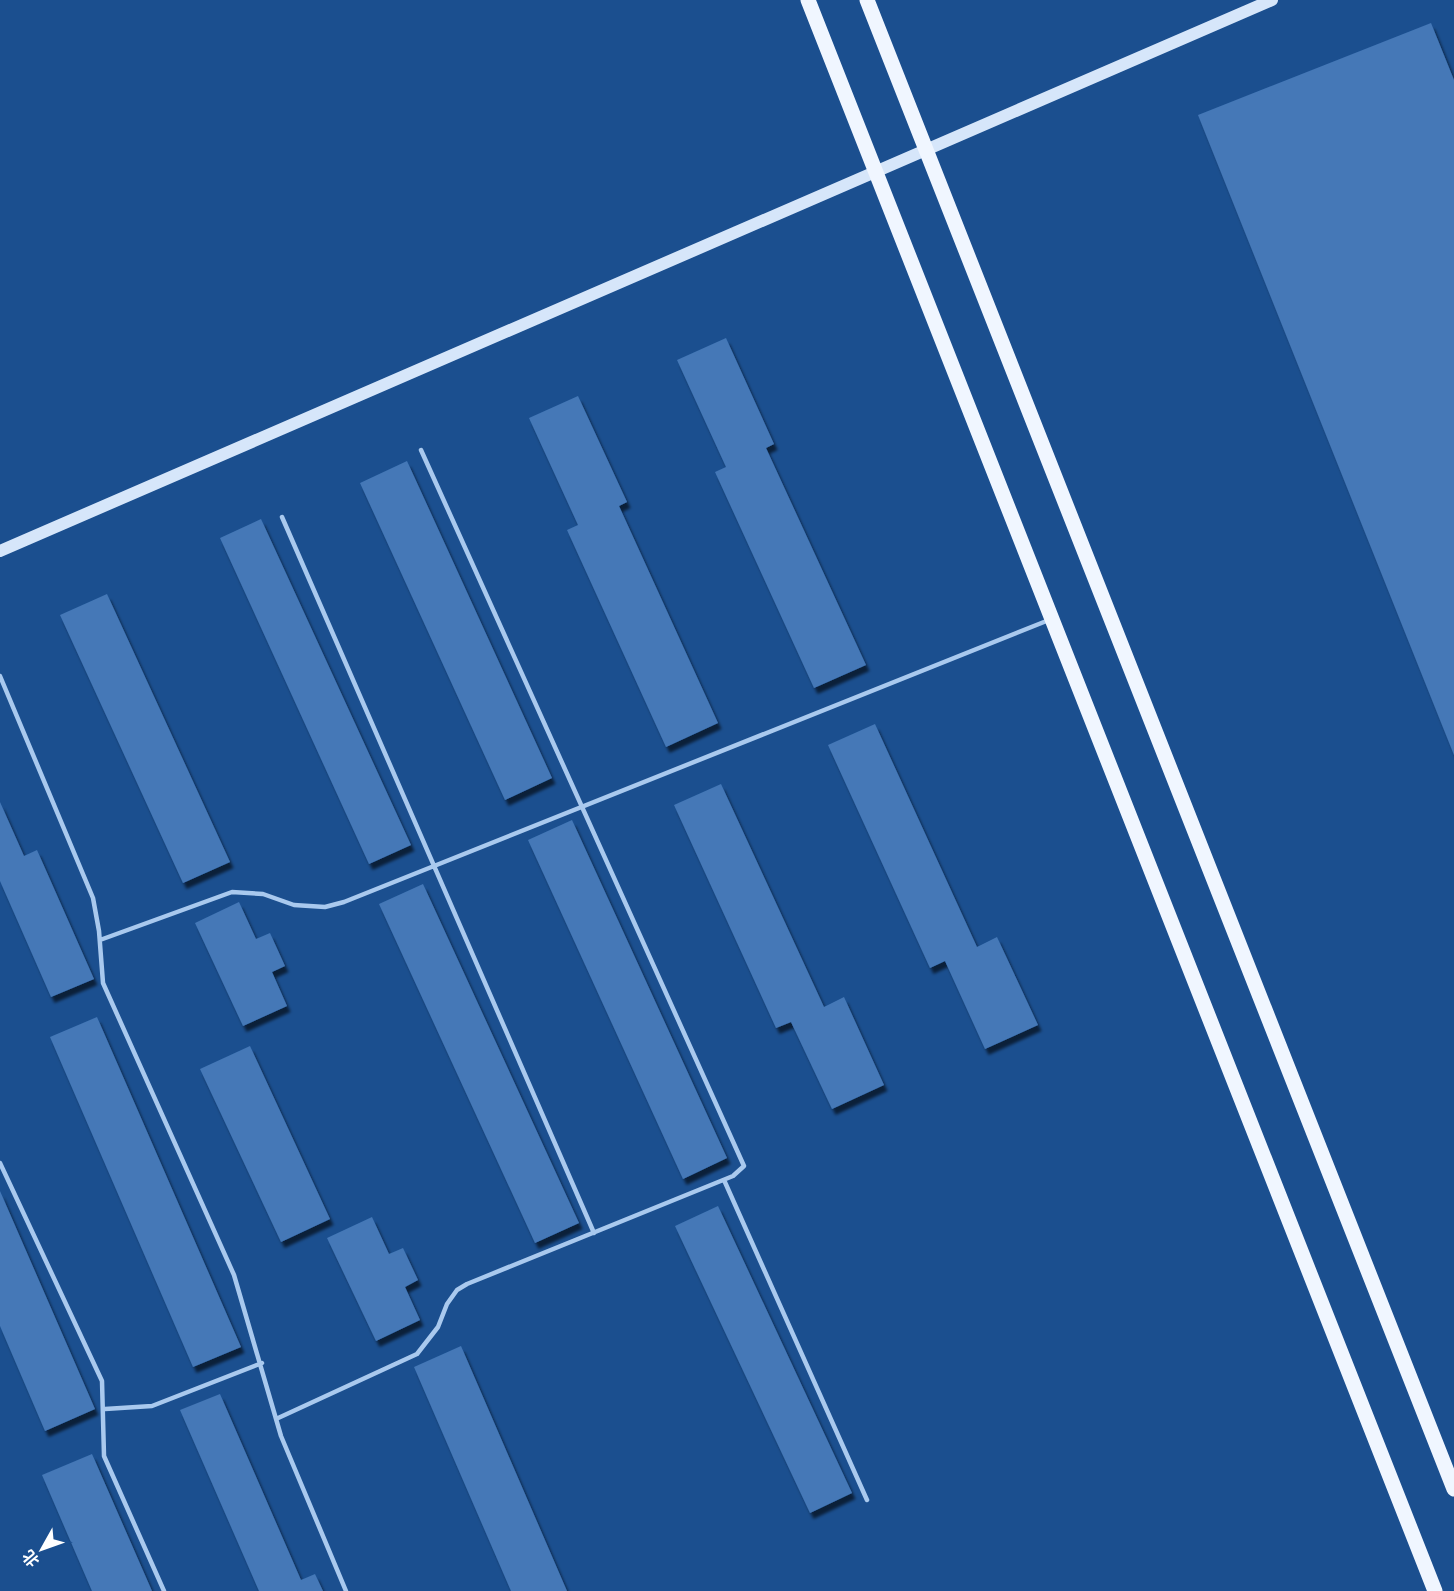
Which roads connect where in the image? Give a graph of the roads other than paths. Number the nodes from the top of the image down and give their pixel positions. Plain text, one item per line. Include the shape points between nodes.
1 (808, 0) edge
2 (867, 0) edge
3 (1272, 0) edge
4 (926, 148) junction
5 (875, 170) junction
6 (421, 450) dead end
7 (282, 517) dead end
8 (0, 551) edge
9 (1053, 619) junction
10 (0, 676) edge
11 (582, 807) junction
12 (435, 866) junction
13 (100, 940) junction
14 (0, 1163) edge
15 (723, 1180) junction
16 (594, 1233) junction
17 (262, 1363) junction
18 (105, 1409) junction
19 (276, 1419) junction
20 (1454, 1490) edge
21 (867, 1500) dead end
22 (164, 1591) edge
23 (346, 1591) edge
24 (1435, 1591) edge

1 - 5 main road
2 - 4 main road
3 - 4 street
4 - 5 street
4 - 20 main road
5 - 8 street
5 - 9 main road
6 - 11 lane
7 - 12 lane
9 - 11 lane
9 - 24 main road
10 - 13 lane via 93,898
11 - 12 lane
11 - 15 lane via 744,1166
12 - 13 lane via 325,907 232,892
12 - 16 lane
13 - 17 lane via 102,983 234,1275
14 - 18 lane via 102,1381
15 - 16 lane
15 - 21 lane
16 - 19 lane via 467,1284 447,1304 438,1327 417,1354
17 - 18 lane via 152,1406
17 - 19 lane
18 - 22 lane via 104,1456
19 - 23 lane

